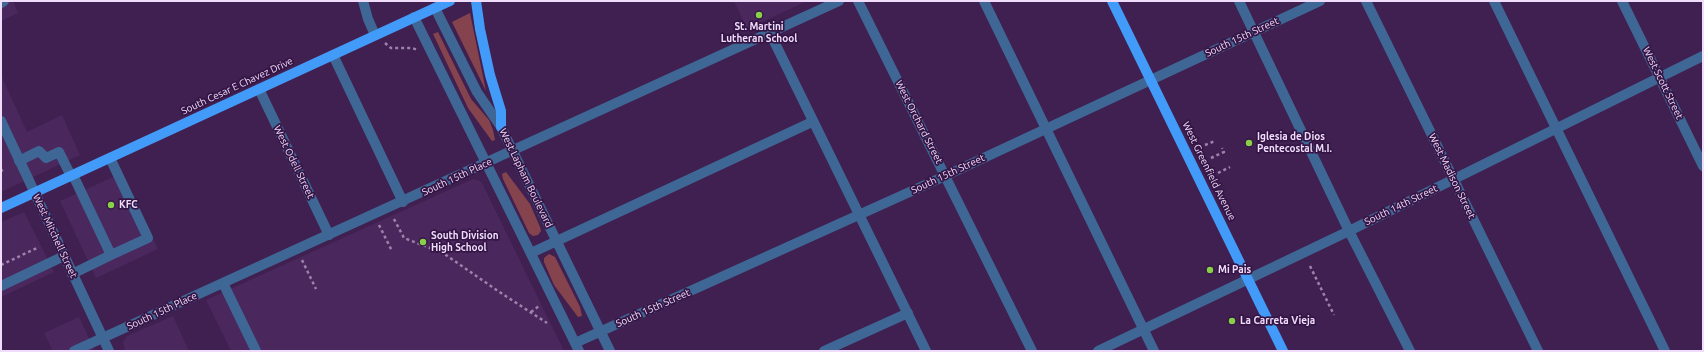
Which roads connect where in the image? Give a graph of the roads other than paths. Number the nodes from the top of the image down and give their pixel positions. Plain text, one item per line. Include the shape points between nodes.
1 (4, 1) edge
2 (363, 1) edge
3 (450, 1) edge
4 (476, 1) edge
5 (839, 1) edge
6 (858, 1) edge
7 (984, 1) edge
8 (1112, 1) edge
9 (1239, 1) edge
10 (1320, 1) edge
11 (1366, 1) edge
12 (1494, 1) edge
13 (1622, 1) edge
14 (1, 3) edge
15 (435, 8) junction
16 (414, 17) junction
17 (1254, 32) junction
18 (770, 33) junction
19 (375, 35) junction
20 (333, 55) junction
21 (1703, 56) edge
22 (1660, 77) junction
23 (1150, 79) junction
24 (259, 89) junction
25 (1, 121) edge
26 (812, 122) junction
27 (501, 127) junction
28 (1047, 129) junction
29 (1557, 130) junction
30 (512, 151) junction
31 (110, 158) junction
32 (19, 161) junction
33 (486, 163) junction
34 (1703, 166) edge
35 (72, 175) junction
36 (945, 176) junction
37 (1454, 180) junction
38 (34, 192) junction
39 (403, 202) junction
40 (1, 208) edge
41 (859, 215) junction
42 (1349, 231) junction
43 (329, 235) junction
44 (556, 241) junction
45 (531, 253) junction
46 (111, 255) junction
47 (64, 256) junction
48 (72, 274) junction
49 (1248, 279) junction
50 (223, 283) junction
51 (1, 286) edge
52 (908, 313) junction
53 (1143, 330) junction
54 (600, 331) junction
55 (103, 338) junction
56 (577, 347) edge
57 (74, 351) edge
58 (109, 351) edge
59 (256, 351) edge
60 (610, 351) edge
61 (824, 351) edge
62 (926, 351) edge
63 (1032, 351) edge
64 (1098, 351) edge
65 (1154, 351) edge
66 (1283, 351) edge
67 (1410, 351) edge
68 (1538, 351) edge
69 (1665, 351) edge

1 - 14 street
2 - 19 street
3 - 15 main road, South Cesar E Chavez Drive
4 - 27 main road via 485,54 501,111
5 - 18 street, South 15th Place
6 - 36 street, West Orchard Street
7 - 28 street
8 - 23 main road, West Greenfield Avenue
9 - 17 street
10 - 17 street, South 15th Street
11 - 37 street, West Madison Street
12 - 29 street
13 - 22 street, West Scott Street
15 - 16 main road, South Cesar E Chavez Drive
15 - 27 street, West Lapham Boulevard via 477,92
16 - 19 main road, South Cesar E Chavez Drive
16 - 33 street
17 - 23 street, South 15th Street
17 - 42 street
18 - 26 street
18 - 30 street, South 15th Place
19 - 20 main road, South Cesar E Chavez Drive
20 - 24 main road, South Cesar E Chavez Drive
20 - 39 street
21 - 22 street, South 14th Street
22 - 29 street, South 14th Street
22 - 34 street, West Scott Street
23 - 28 street, South 15th Street
23 - 49 main road, West Greenfield Avenue
24 - 31 main road, South Cesar E Chavez Drive
24 - 43 street, West Odell Street
25 - 32 street, West Mitchell Street
26 - 41 street
26 - 44 street
27 - 30 street, West Lapham Boulevard
28 - 36 street, South 15th Street
28 - 53 street
29 - 37 street, South 14th Street
29 - 69 street
30 - 33 street, South 15th Place
30 - 44 street, West Lapham Boulevard
31 - 35 main road, South Cesar E Chavez Drive
31 - 46 street via 148,238
32 - 35 street via 39,152 46,158 59,152
32 - 38 street, West Mitchell Street
33 - 39 street, South 15th Place
33 - 45 street
35 - 38 main road, South Cesar E Chavez Drive
35 - 46 street
36 - 41 street, South 15th Street
36 - 63 street, West Orchard Street
37 - 42 street, South 14th Street
37 - 68 street, West Madison Street
38 - 40 main road, South Cesar E Chavez Drive
38 - 47 street, West Mitchell Street
39 - 43 street, South 15th Place
41 - 52 street
41 - 54 street, South 15th Street
42 - 49 street, South 14th Street
42 - 67 street
43 - 50 street, South 15th Place
44 - 45 street
44 - 54 street, West Lapham Boulevard
45 - 56 street
46 - 48 street
47 - 48 street, West Mitchell Street
47 - 51 street
48 - 55 street, West Mitchell Street
49 - 53 street, South 14th Street
49 - 66 main road, West Greenfield Avenue
50 - 55 street, South 15th Place
50 - 59 street
52 - 61 street
52 - 62 street
53 - 64 street, South 14th Street
53 - 65 street
54 - 56 street, South 15th Street
54 - 60 street, West Lapham Boulevard
55 - 57 street, South 15th Place
55 - 58 street, West Mitchell Street

